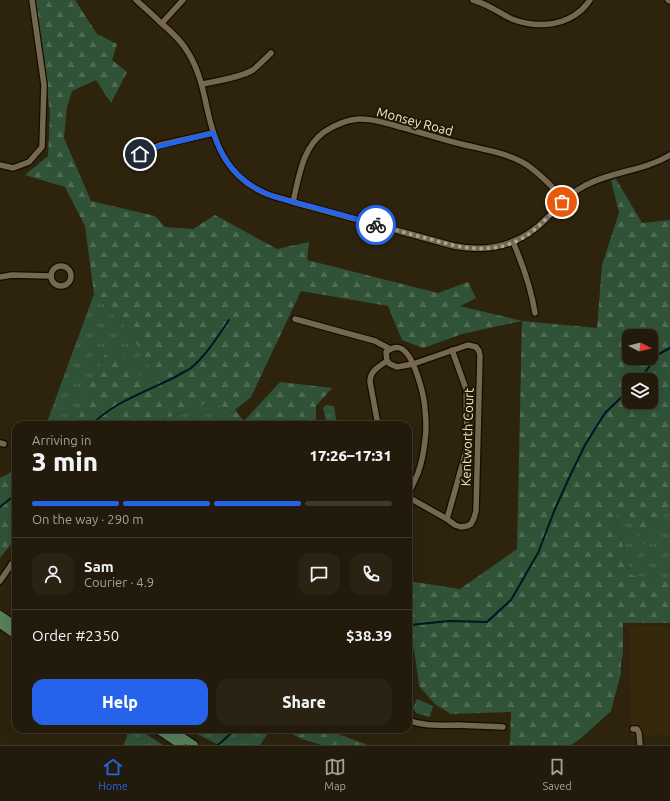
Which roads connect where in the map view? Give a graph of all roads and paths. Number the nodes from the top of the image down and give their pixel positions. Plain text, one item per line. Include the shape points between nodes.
1 (32, 0) edge
2 (136, 0) edge
3 (184, 0) edge
4 (473, 0) edge
5 (590, 0) edge
6 (162, 24) junction
7 (271, 53) dead end
8 (202, 84) junction
9 (213, 133) junction
10 (140, 154) dead end
11 (670, 155) edge
12 (0, 165) edge
13 (293, 202) junction
14 (562, 202) junction
15 (513, 242) junction
16 (51, 276) dead end
17 (0, 277) edge
18 (535, 313) dead end
19 (295, 319) dead end
20 (390, 349) junction
21 (452, 350) junction
22 (387, 361) junction
23 (413, 364) junction
24 (377, 421) edge
25 (412, 487) edge
26 (412, 498) edge
27 (447, 519) junction
28 (12, 569) edge
29 (0, 581) edge
30 (0, 615) edge
31 (12, 623) edge
32 (0, 624) edge
33 (12, 632) edge
34 (412, 721) edge
35 (503, 727) dead end
36 (633, 729) dead end
37 (163, 733) edge
38 (176, 733) edge
39 (181, 745) edge
40 (194, 745) edge
41 (640, 745) edge

1 - 12 street via 44,85 42,147 29,162 12,168
2 - 6 street
3 - 6 street
4 - 5 street via 523,23 544,25 575,16
6 - 8 street via 184,44
7 - 8 street via 246,73
8 - 9 street
9 - 10 street via 160,146
9 - 13 street via 223,156 246,182 266,194
11 - 14 street via 653,164 588,184
13 - 14 street, Monsey Road via 303,161 311,145 332,127 359,119 388,123 493,151 524,162
13 - 15 street via 460,247 490,248
14 - 15 street via 539,226
15 - 18 street via 528,280
16 - 17 street
19 - 20 street via 375,341
20 - 22 street via 386,352
20 - 23 street via 400,348 408,354
21 - 23 street, Kentworth Court
21 - 27 street via 466,389 467,442
21 - 27 street, Kentworth Court via 468,345 476,347 480,356 476,504 471,524 461,527
22 - 23 street, Kentworth Court via 397,367
22 - 24 street via 370,376
23 - 25 street via 421,386 426,424 418,473
26 - 27 street, Kentworth Court
28 - 29 street
30 - 31 street
32 - 33 street
34 - 35 street via 430,726
36 - 41 street via 637,729 639,733
37 - 39 street
38 - 40 street

